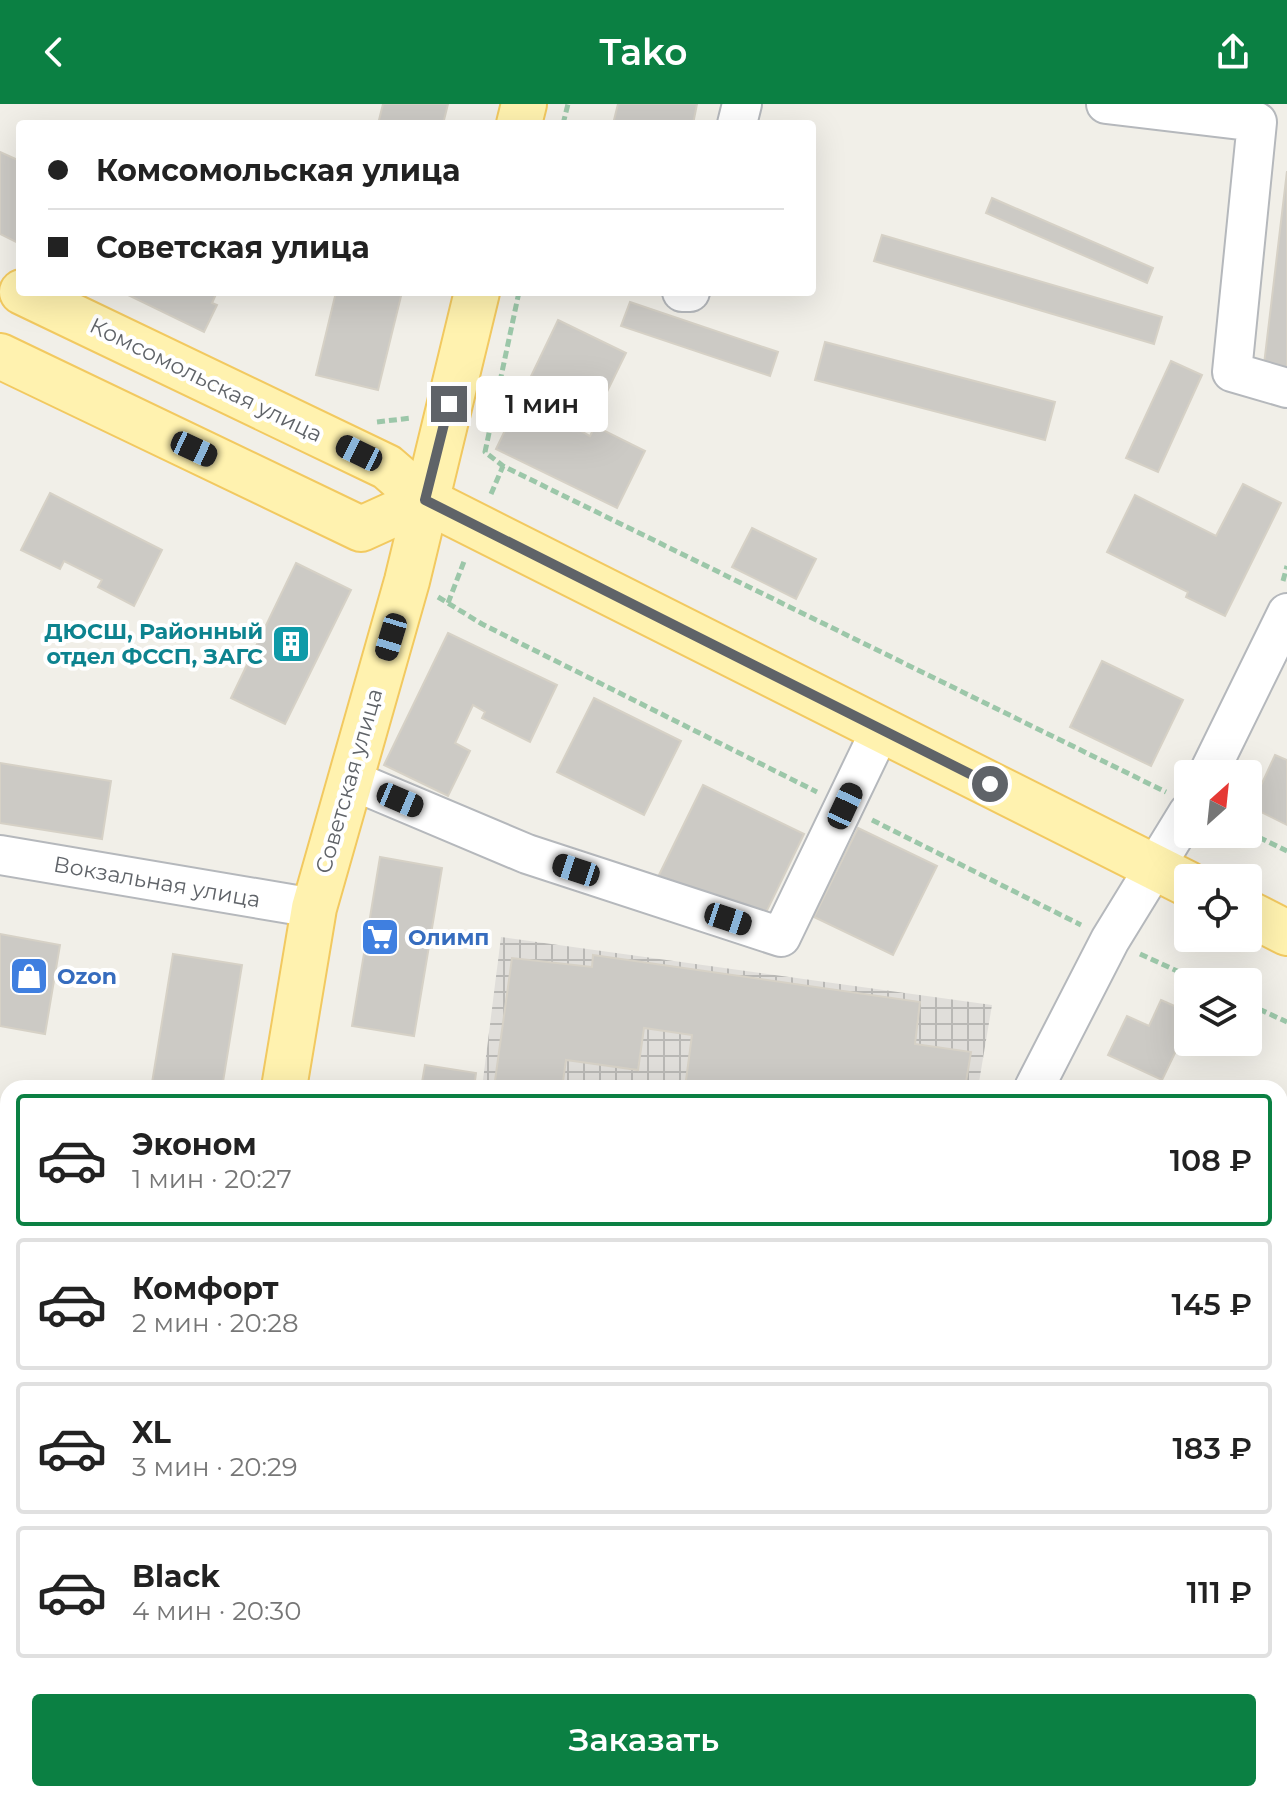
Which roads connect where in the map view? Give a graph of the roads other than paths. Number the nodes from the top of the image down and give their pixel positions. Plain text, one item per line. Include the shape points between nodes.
1 (1106, 104) edge
2 (29, 296) edge
3 (476, 296) edge
4 (0, 356) edge
5 (1287, 388) edge
6 (425, 500) junction
7 (1287, 613) edge
8 (881, 729) junction
9 (1215, 760) edge
10 (349, 779) junction
11 (1174, 848) edge
12 (0, 855) edge
13 (1171, 875) edge
14 (314, 908) junction
15 (1262, 920) edge
16 (1287, 933) edge
17 (285, 1080) edge
18 (1038, 1080) edge

1 - 5 street via 1257,122 1232,372
2 - 6 main road, Комсомольская улица via 387,467
3 - 6 main road, Советская улица
4 - 6 main road via 361,529
6 - 8 main road, Комсомольская улица
6 - 10 main road, Советская улица
7 - 9 street
8 - 10 street via 781,937 527,854
8 - 13 main road, Комсомольская улица
10 - 14 main road, Советская улица
11 - 13 street
12 - 14 street, Вокзальная улица
13 - 18 street via 1110,940
14 - 17 main road, Советская улица
15 - 16 main road

